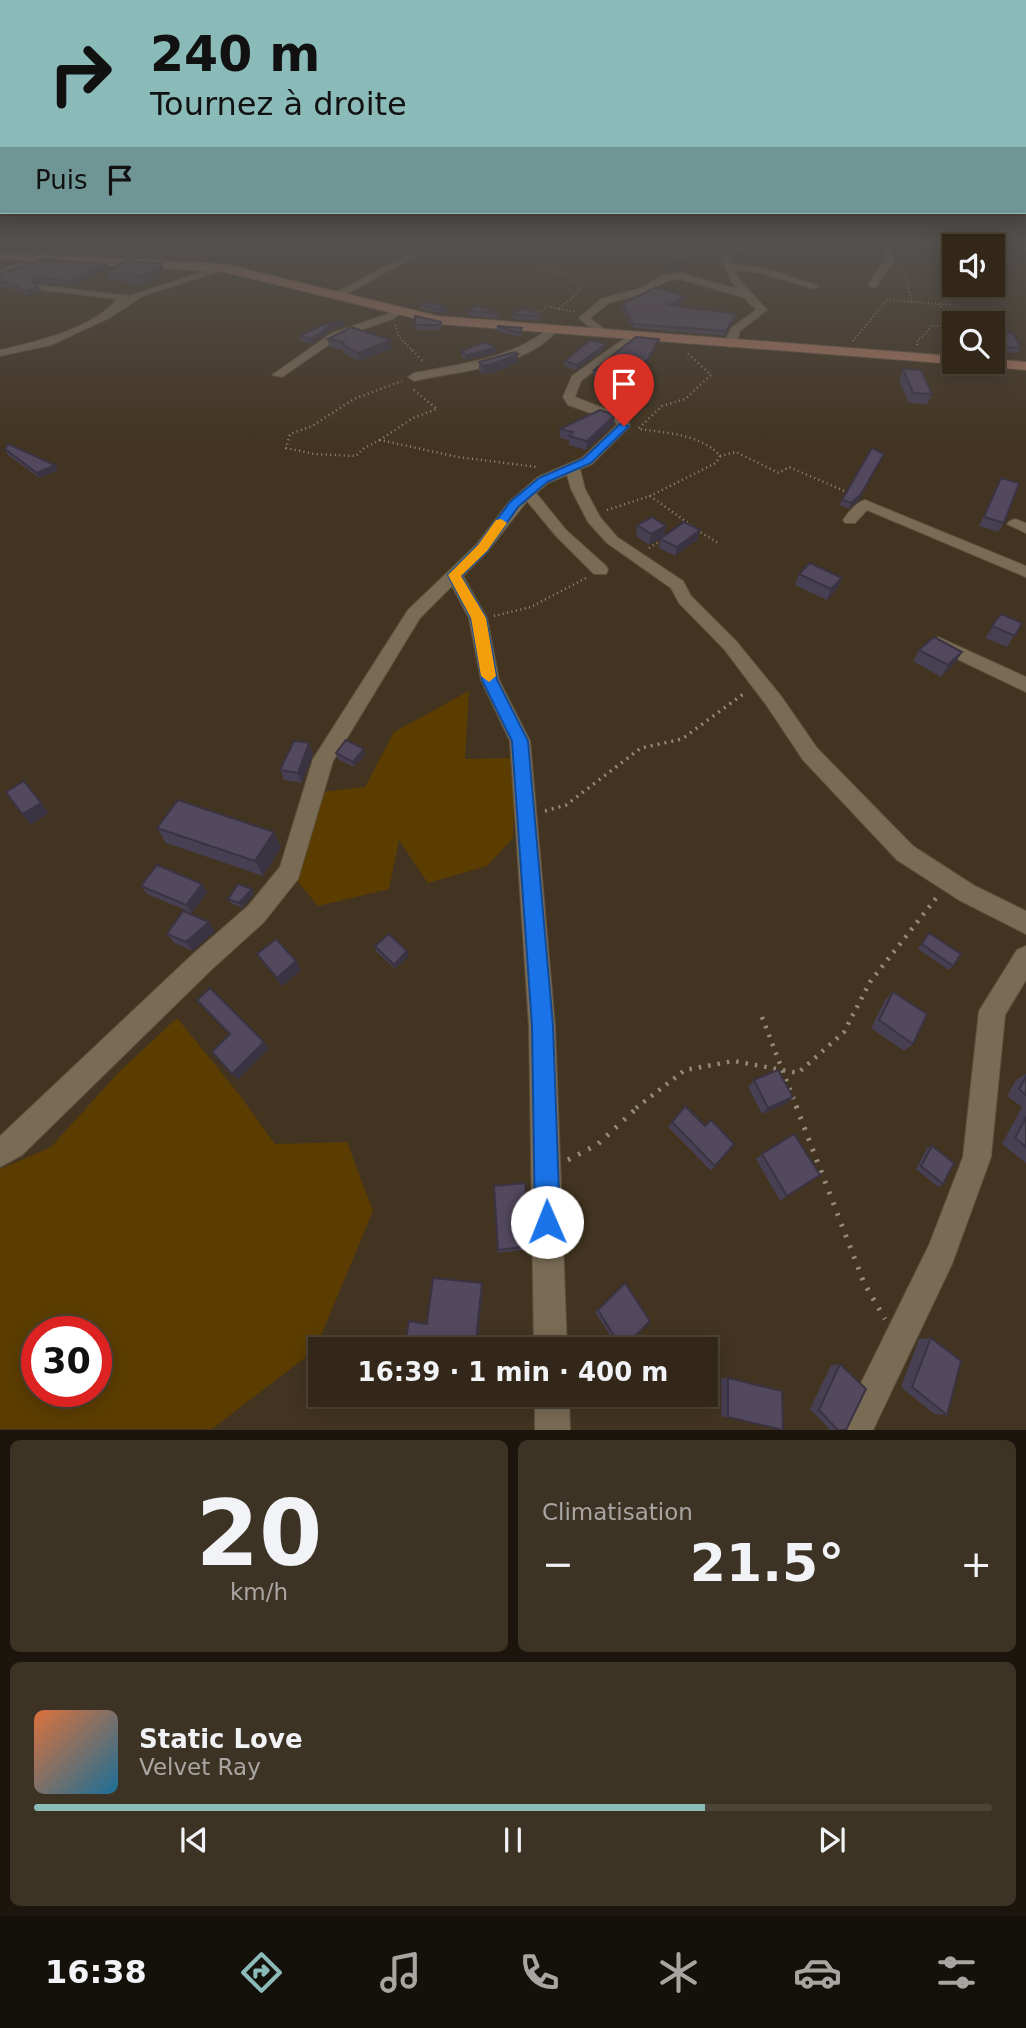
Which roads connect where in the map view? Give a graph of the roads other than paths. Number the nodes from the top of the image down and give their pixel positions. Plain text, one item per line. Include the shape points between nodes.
1 (106, 314) edge
2 (394, 314) edge
3 (400, 314) edge
4 (590, 314) edge
5 (757, 314) edge
6 (554, 330) junction
7 (604, 334) junction
8 (632, 336) junction
9 (730, 344) junction
10 (0, 353) edge
11 (942, 359) edge
12 (1005, 364) edge
13 (1026, 366) edge
14 (278, 374) dead end
15 (414, 377) dead end
16 (568, 468) junction
17 (527, 493) junction
18 (850, 520) dead end
19 (600, 570) dead end
20 (1026, 572) edge
21 (454, 575) junction
22 (933, 641) edge
23 (1026, 685) edge
24 (1026, 923) edge
25 (1026, 958) edge
26 (0, 1153) edge
27 (551, 1337) edge
28 (552, 1407) edge
29 (553, 1430) edge
30 (855, 1430) edge

1 - 10 street via 47,342
2 - 14 street via 336,335
3 - 6 main road
4 - 7 street via 584,318
5 - 9 street via 735,330
6 - 7 main road
6 - 15 street via 527,351
7 - 8 main road
8 - 9 main road
8 - 16 street via 576,379 569,397 631,427 587,461
9 - 11 main road
12 - 13 main road
16 - 17 street
16 - 24 street via 591,515 612,540 677,585 730,645 810,754 905,853
17 - 19 street
17 - 21 street
18 - 20 street via 865,504
21 - 26 street via 414,614 323,759 290,872 256,914
21 - 27 street via 478,618 489,680 520,741 542,1026
22 - 23 street
25 - 30 street via 992,1011 977,1157 941,1253
28 - 29 street

